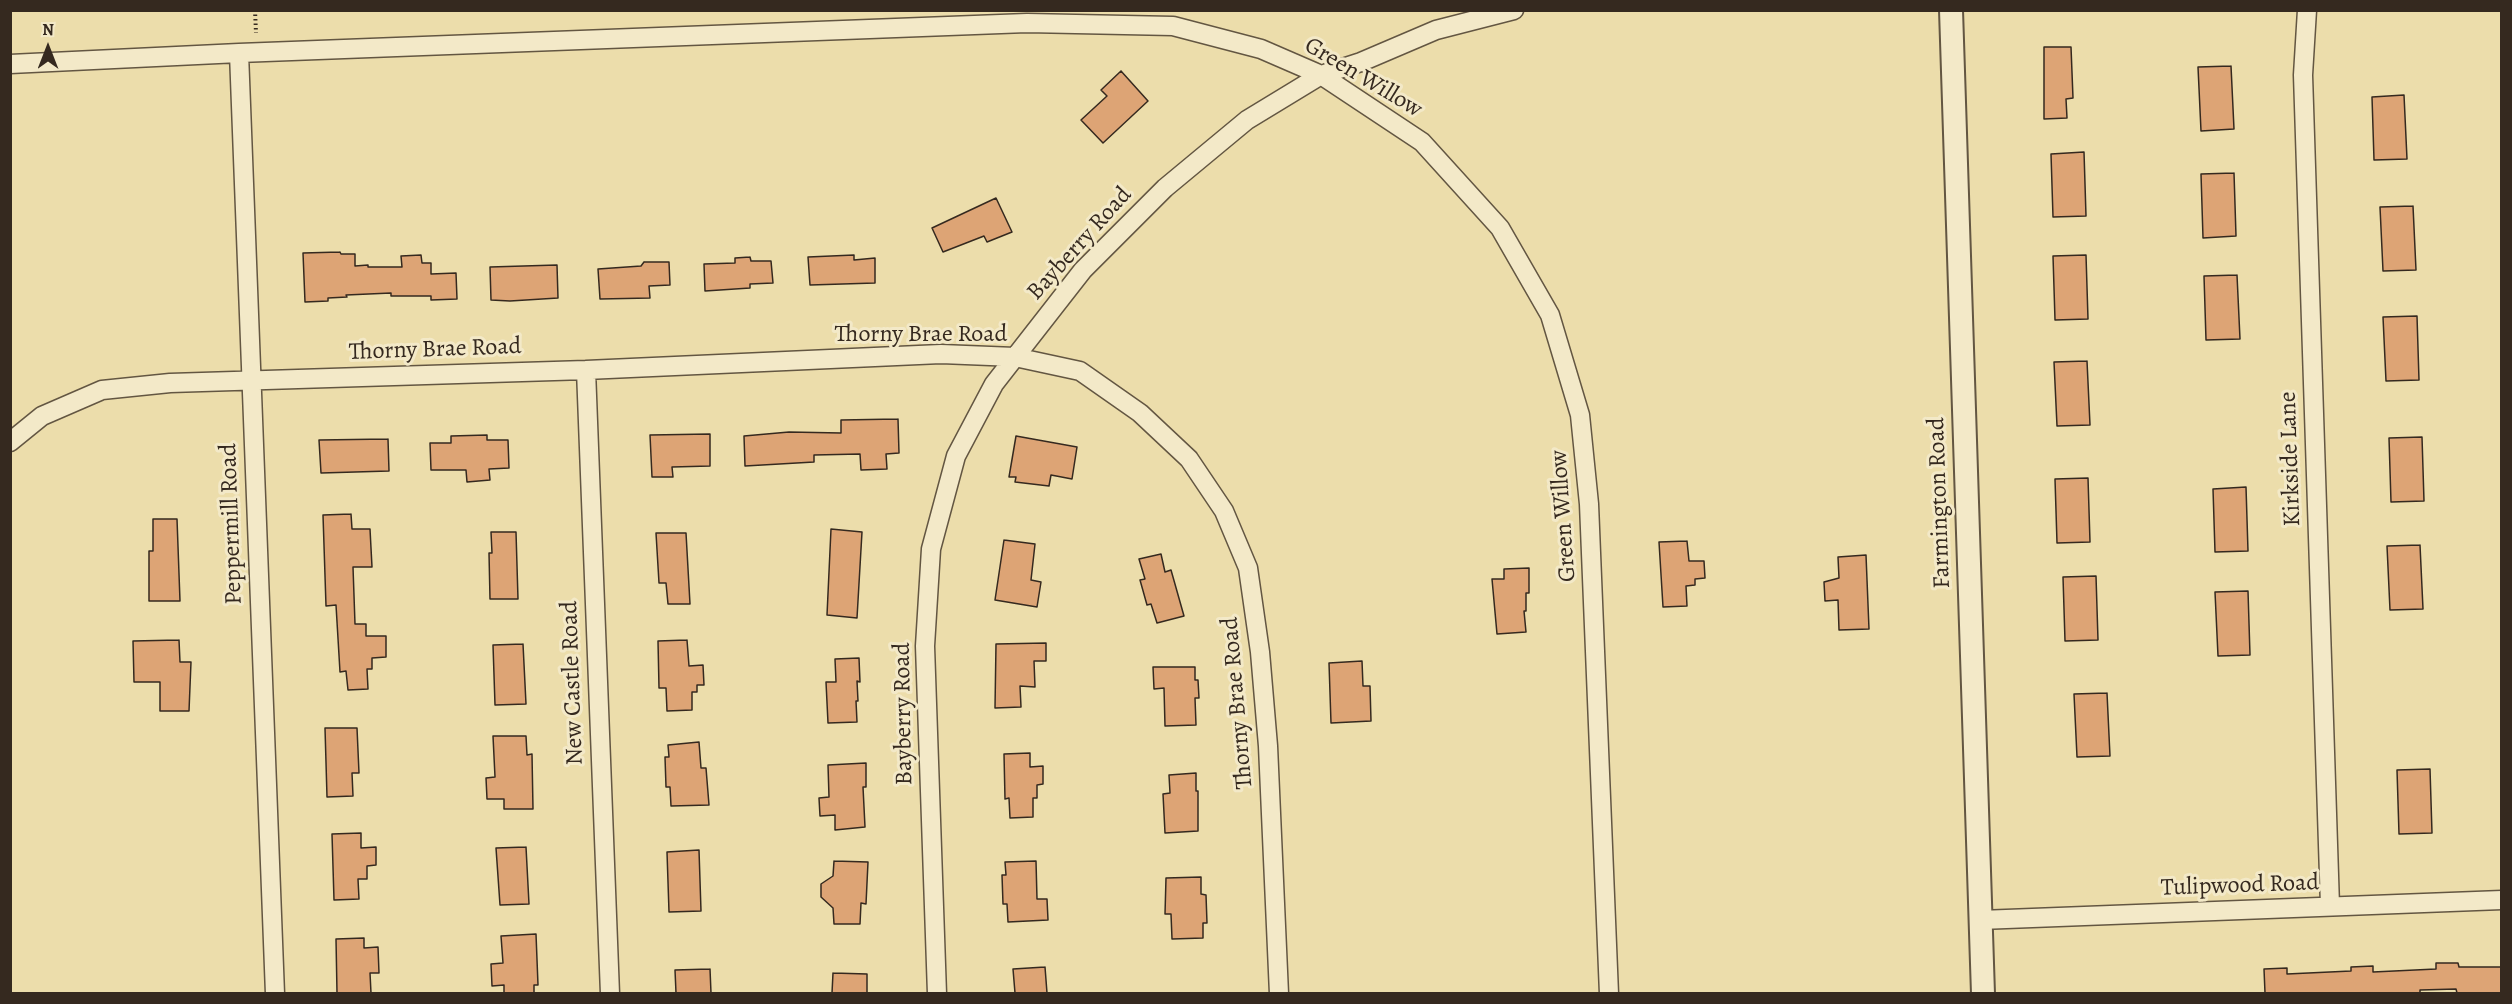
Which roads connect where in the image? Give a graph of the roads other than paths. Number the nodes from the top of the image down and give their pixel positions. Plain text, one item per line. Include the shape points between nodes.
1 (1514, 10) edge
2 (1951, 10) edge
3 (2307, 10) edge
4 (239, 53) junction
5 (10, 64) edge
6 (1321, 75) junction
7 (1015, 357) junction
8 (586, 370) junction
9 (250, 380) junction
10 (10, 442) edge
11 (2502, 900) edge
12 (2330, 906) junction
13 (1980, 920) junction
14 (275, 993) edge
15 (610, 993) edge
16 (937, 993) edge
17 (1279, 993) edge
18 (1609, 993) edge
19 (1983, 993) edge

1 - 6 street, Bayberry Road via 1436,30
2 - 13 street, Farmington Road
3 - 12 street, Kirkside Lane via 2303,75
4 - 5 street, Green Willow
4 - 6 street, Green Willow via 1027,23 1173,26 1261,49
4 - 9 street, Peppermill Road
6 - 7 street, Bayberry Road via 1247,120 1165,188 1083,270
6 - 18 street, Green Willow via 1422,142 1500,228 1550,315 1580,415 1589,504
7 - 8 street, Thorny Brae Road via 941,354
7 - 16 street, Bayberry Road via 994,384 956,456 931,549 925,646
7 - 17 street, Thorny Brae Road via 1080,371 1140,413 1189,459 1228,520 1248,568 1268,746
8 - 9 street, Thorny Brae Road
8 - 15 street, New Castle Road
9 - 10 street, Thorny Brae Road via 102,390 42,417
9 - 14 street, Peppermill Road
11 - 12 street, Tulipwood Road
12 - 13 street, Tulipwood Road
13 - 19 street, Farmington Road

